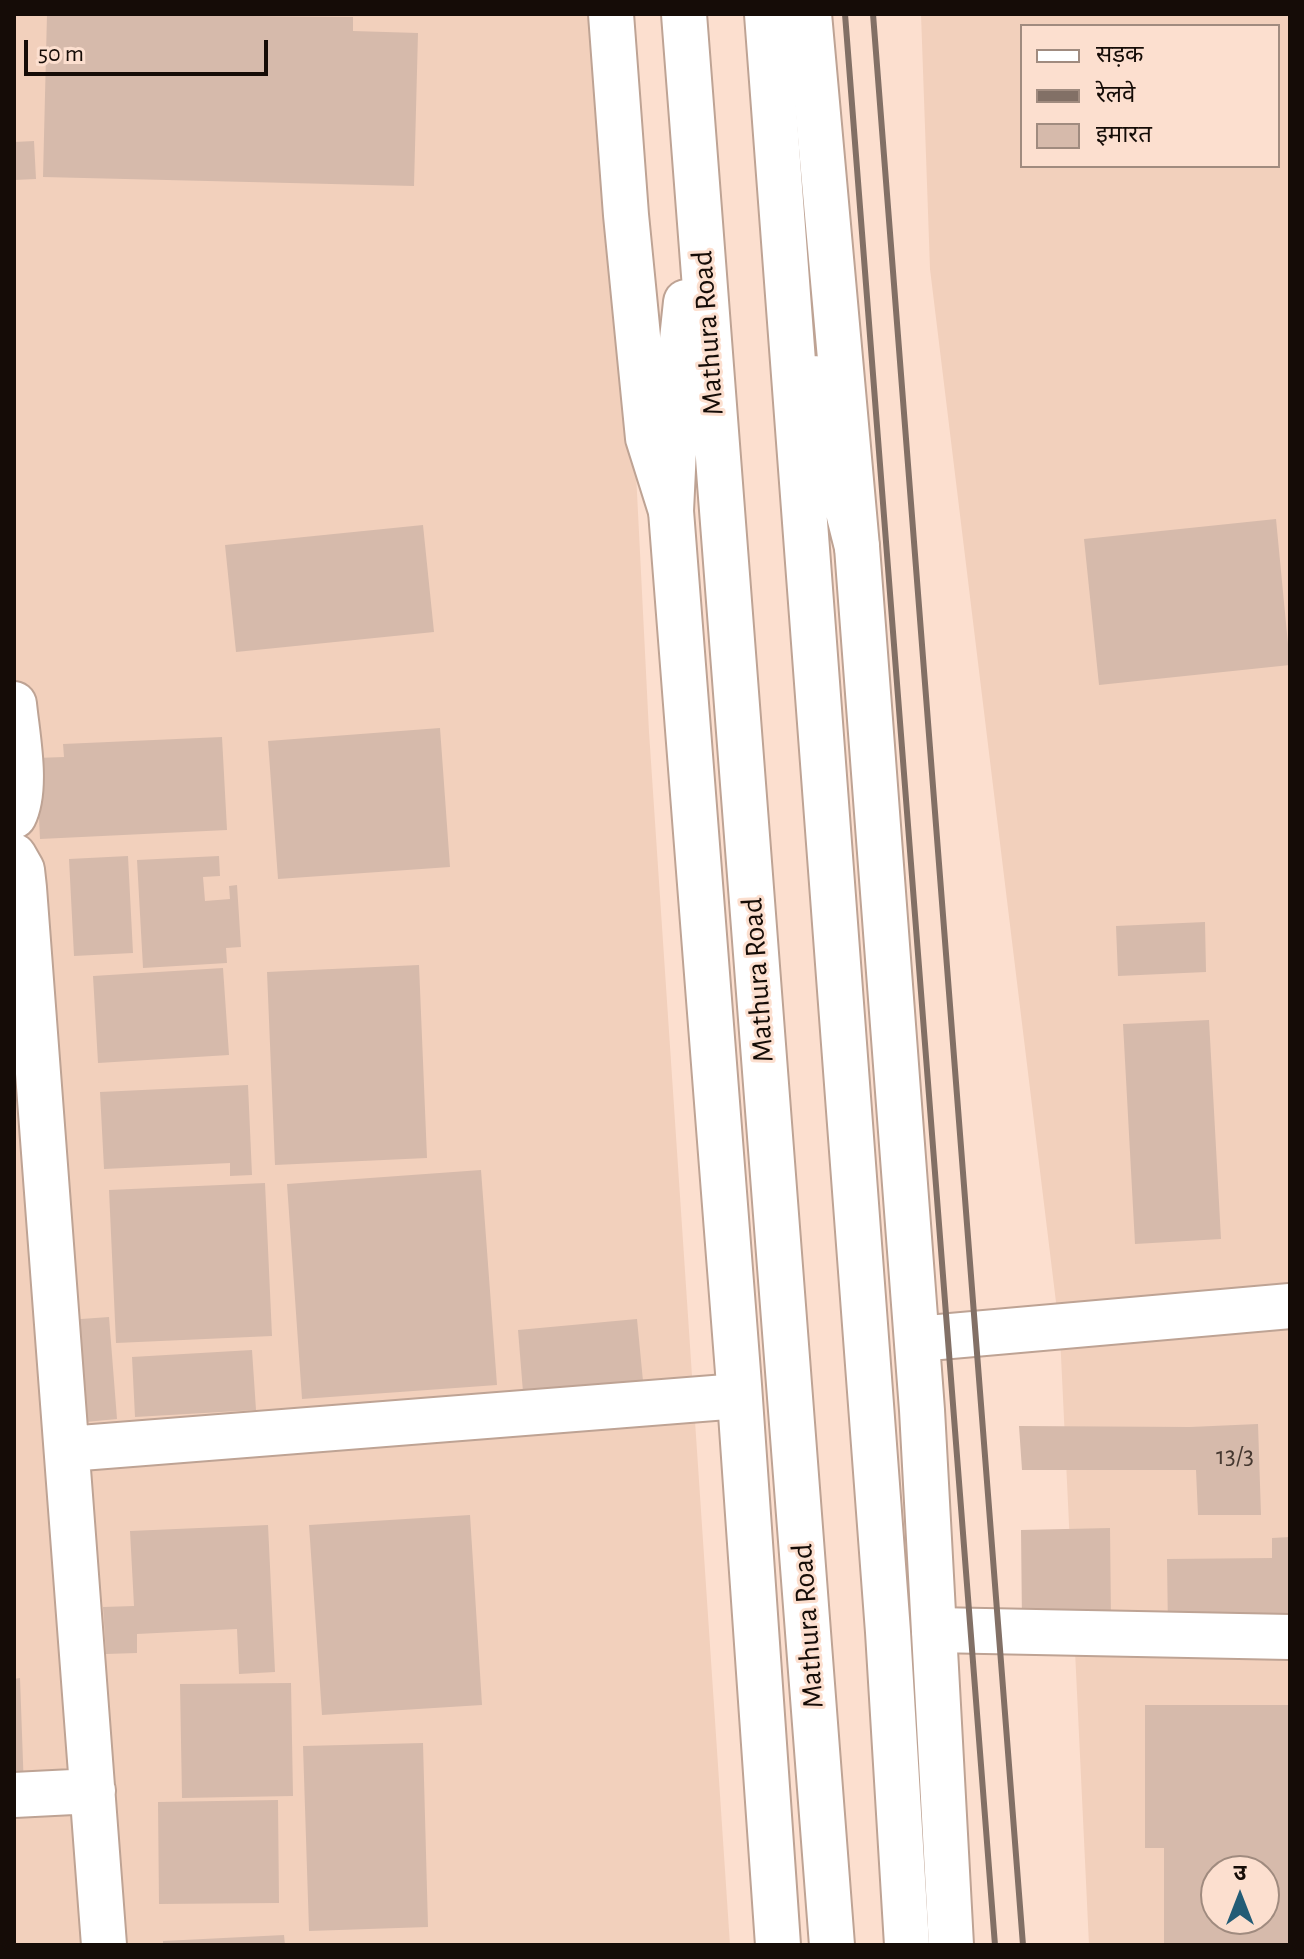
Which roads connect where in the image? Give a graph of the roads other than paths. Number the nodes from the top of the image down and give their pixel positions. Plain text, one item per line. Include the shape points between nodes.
1 (611, 14) edge
2 (684, 14) edge
3 (767, 14) edge
4 (809, 14) edge
5 (698, 194) junction
6 (786, 272) junction
7 (671, 511) junction
8 (857, 547) junction
9 (14, 704) edge
10 (14, 816) edge
11 (14, 856) edge
12 (1290, 1306) edge
13 (917, 1339) junction
14 (739, 1396) junction
15 (68, 1449) junction
16 (934, 1630) junction
17 (1290, 1637) edge
18 (760, 1690) junction
19 (93, 1791) junction
20 (14, 1795) edge
21 (952, 1938) edge
22 (104, 1945) edge
23 (754, 1945) edge
24 (778, 1945) edge
25 (832, 1945) edge
26 (907, 1945) edge

1 - 7 main road via 648,438
2 - 5 main road, Mathura Road
3 - 6 main road
4 - 8 main road
5 - 7 main road via 677,386
5 - 25 main road, Mathura Road
6 - 8 main road
6 - 26 main road
7 - 14 main road
8 - 13 main road
9 - 10 main road via 21,779
11 - 15 main road via 24,888
12 - 13 main road
13 - 16 main road
14 - 15 main road
14 - 18 main road
15 - 19 main road
16 - 17 main road
16 - 21 main road
18 - 23 main road
18 - 24 main road
19 - 20 main road
19 - 22 main road

